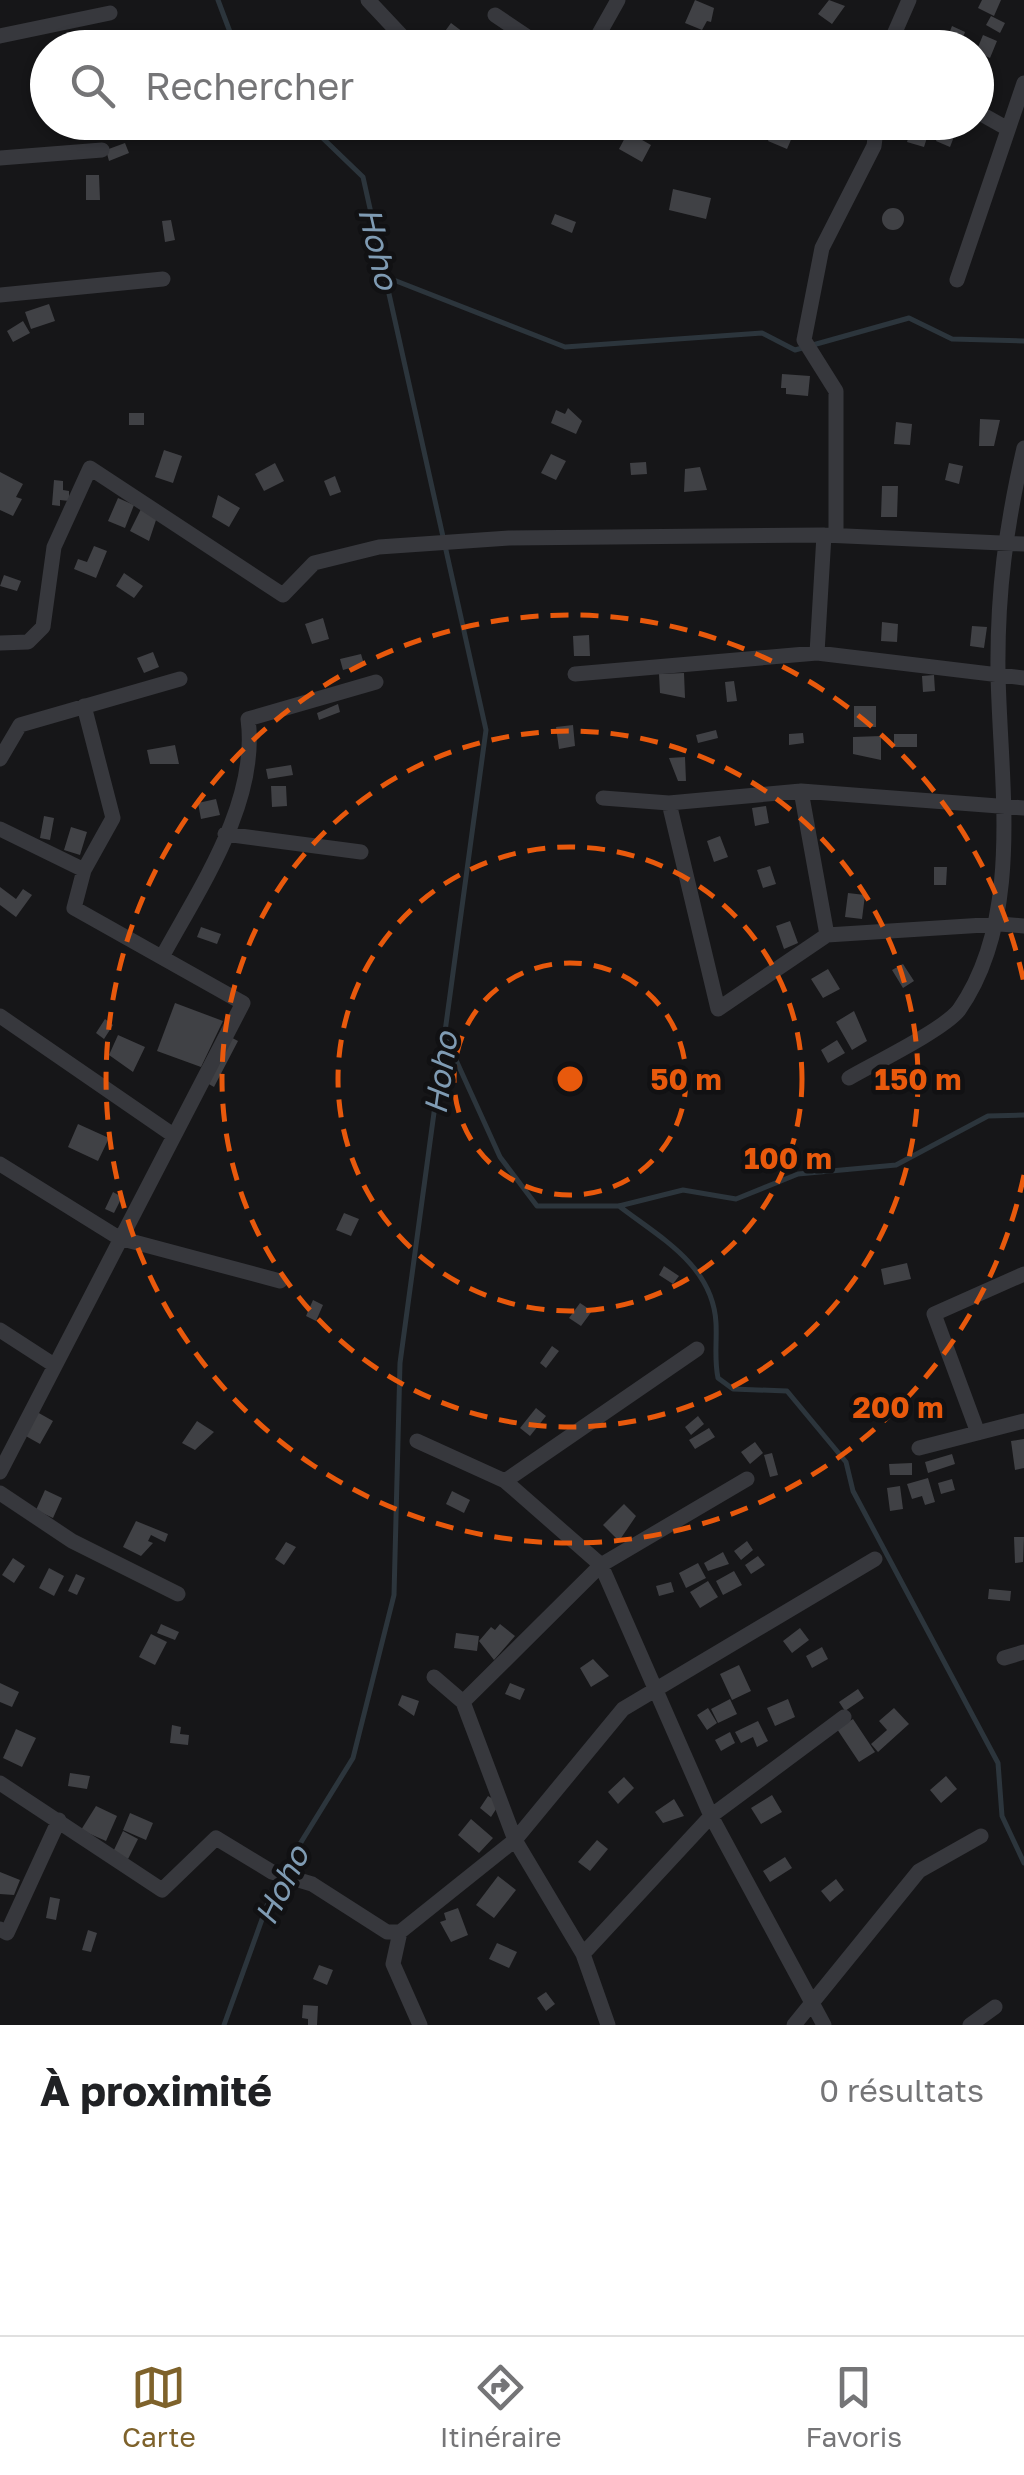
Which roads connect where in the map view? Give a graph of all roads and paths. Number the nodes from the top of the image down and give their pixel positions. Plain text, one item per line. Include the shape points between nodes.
1 (368, 0) edge
2 (618, 0) edge
3 (908, 0) edge
4 (110, 13) dead end
5 (495, 15) dead end
6 (396, 30) edge
7 (517, 30) edge
8 (602, 30) edge
9 (896, 30) edge
10 (0, 36) edge
11 (1024, 83) edge
12 (994, 122) edge
13 (1008, 130) junction
14 (875, 140) edge
15 (102, 150) dead end
16 (0, 158) edge
17 (163, 279) dead end
18 (958, 280) dead end
19 (0, 295) edge
20 (1024, 448) edge
21 (830, 535) junction
22 (1002, 541) junction
23 (1024, 544) edge
24 (0, 643) edge
25 (817, 653) junction
26 (575, 674) dead end
27 (998, 674) junction
28 (1024, 678) edge
29 (180, 679) dead end
30 (376, 682) dead end
31 (84, 706) junction
32 (0, 759) edge
33 (801, 791) junction
34 (603, 798) dead end
35 (669, 804) junction
36 (1016, 807) edge
37 (0, 829) edge
38 (225, 834) junction
39 (361, 852) dead end
40 (84, 870) junction
41 (1000, 924) junction
42 (1024, 926) edge
43 (827, 936) junction
44 (162, 957) junction
45 (0, 1016) edge
46 (850, 1078) dead end
47 (174, 1135) junction
48 (0, 1164) edge
49 (119, 1238) junction
50 (1024, 1274) edge
51 (280, 1282) dead end
52 (0, 1330) edge
53 (697, 1349) dead end
54 (54, 1365) junction
55 (1024, 1421) edge
56 (978, 1433) junction
57 (418, 1440) dead end
58 (918, 1448) dead end
59 (0, 1472) edge
60 (747, 1479) dead end
61 (505, 1481) junction
62 (0, 1493) edge
63 (875, 1558) dead end
64 (600, 1565) junction
65 (178, 1594) dead end
66 (1024, 1652) edge
67 (1004, 1658) dead end
68 (434, 1678) dead end
69 (655, 1688) junction
70 (463, 1702) junction
71 (844, 1717) dead end
72 (0, 1783) edge
73 (711, 1816) junction
74 (59, 1820) junction
75 (981, 1836) dead end
76 (515, 1840) junction
77 (0, 1929) edge
78 (400, 1932) junction
79 (583, 1954) junction
80 (811, 2000) junction
81 (996, 2006) dead end
82 (420, 2025) edge
83 (608, 2025) edge
84 (794, 2025) edge
85 (824, 2025) edge
86 (970, 2025) edge

1 - 6 street
2 - 8 street
3 - 9 street
4 - 10 street
5 - 7 street
11 - 13 street
12 - 13 street
13 - 18 street
14 - 21 street via 822,248 807,345 836,391
15 - 16 street
17 - 19 street
20 - 22 street
21 - 22 street
21 - 24 street via 379,546 314,562 283,594 90,468 54,547 43,627 28,642
21 - 25 street
22 - 23 street
22 - 27 street
25 - 26 street
25 - 27 street
27 - 28 street
27 - 36 street
29 - 31 street
30 - 38 street via 248,719 252,751
31 - 32 street via 20,724
31 - 40 street via 113,818
33 - 35 street
33 - 36 street
33 - 43 street
34 - 35 street
35 - 43 street via 718,1009
36 - 41 street
37 - 40 street
38 - 39 street
38 - 44 street
40 - 44 street via 74,908
41 - 42 street
41 - 43 street
41 - 46 street via 994,953 957,1014
44 - 47 street via 243,1003
45 - 47 street
47 - 49 street
48 - 49 street
49 - 51 street
49 - 54 street
50 - 56 street via 934,1314
52 - 54 street
53 - 61 street
54 - 59 street
55 - 56 street
56 - 58 street
57 - 61 street
60 - 64 street
61 - 64 street
62 - 65 street via 72,1541
63 - 69 street
64 - 69 street
64 - 70 street
66 - 67 street
68 - 70 street
69 - 73 street
69 - 76 street via 622,1709
70 - 76 street
71 - 73 street
72 - 74 street
73 - 79 street
73 - 80 street
74 - 77 street via 6,1933
74 - 78 street via 162,1890 216,1838 278,1875 312,1884 387,1932
75 - 80 street via 919,1872
76 - 78 street
76 - 79 street
78 - 82 street via 393,1964
79 - 83 street
80 - 84 street
80 - 85 street
81 - 86 street

